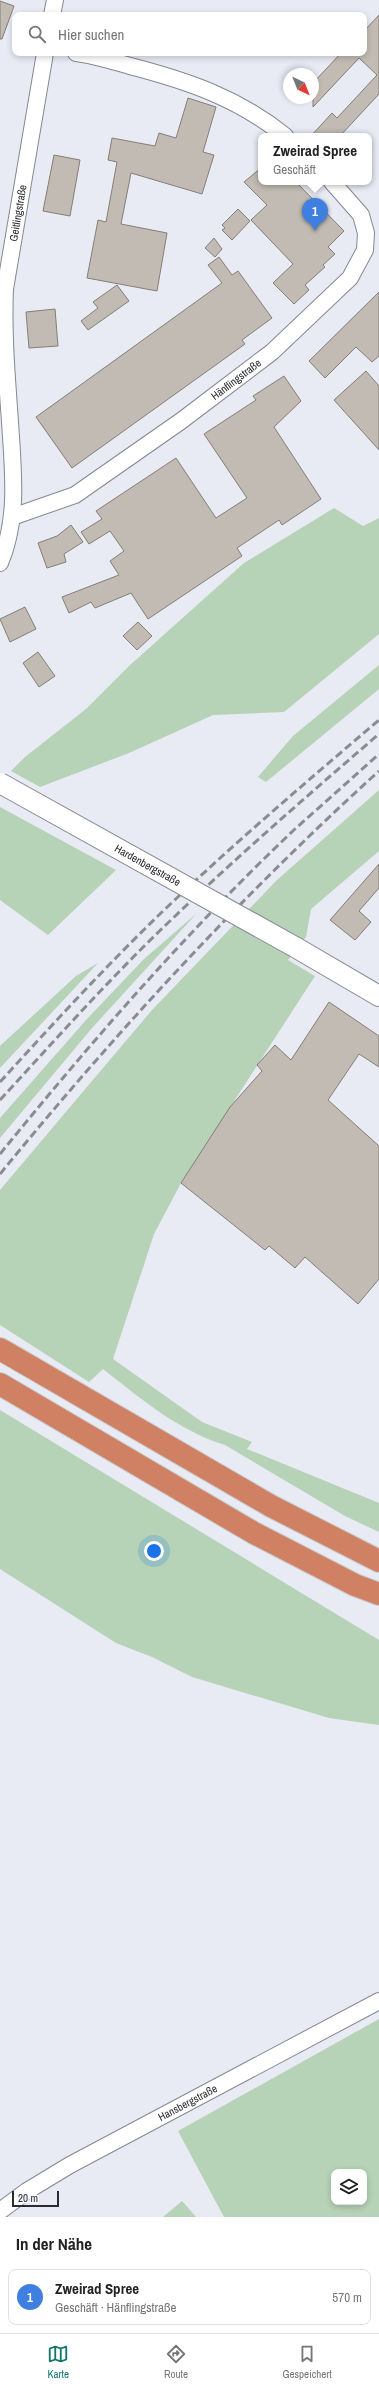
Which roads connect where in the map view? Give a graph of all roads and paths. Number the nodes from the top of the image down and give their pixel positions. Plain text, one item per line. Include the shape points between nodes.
1 (55, 0) edge
2 (53, 12) edge
3 (44, 56) edge
4 (88, 56) edge
5 (281, 133) edge
6 (335, 185) edge
7 (12, 517) junction
8 (0, 563) edge
9 (0, 783) edge
10 (379, 996) edge
11 (0, 1349) edge
12 (0, 1384) edge
13 (379, 1561) edge
14 (379, 1594) edge
15 (379, 2001) edge
16 (0, 2211) edge

1 - 2 street
3 - 7 street, Geitlingstraße via 5,289 3,328 14,478
4 - 5 street via 211,90 258,115
6 - 7 street, Hänflingstraße via 361,214 366,233 365,250 350,278 272,352 187,417 75,495
7 - 8 street, Geitlingstraße via 6,550
9 - 10 street, Hardenbergstraße, bridge
11 - 13 highway via 271,1506
12 - 14 highway via 254,1533 355,1585
15 - 16 street, Hansbergstraße via 70,2166 27,2191

